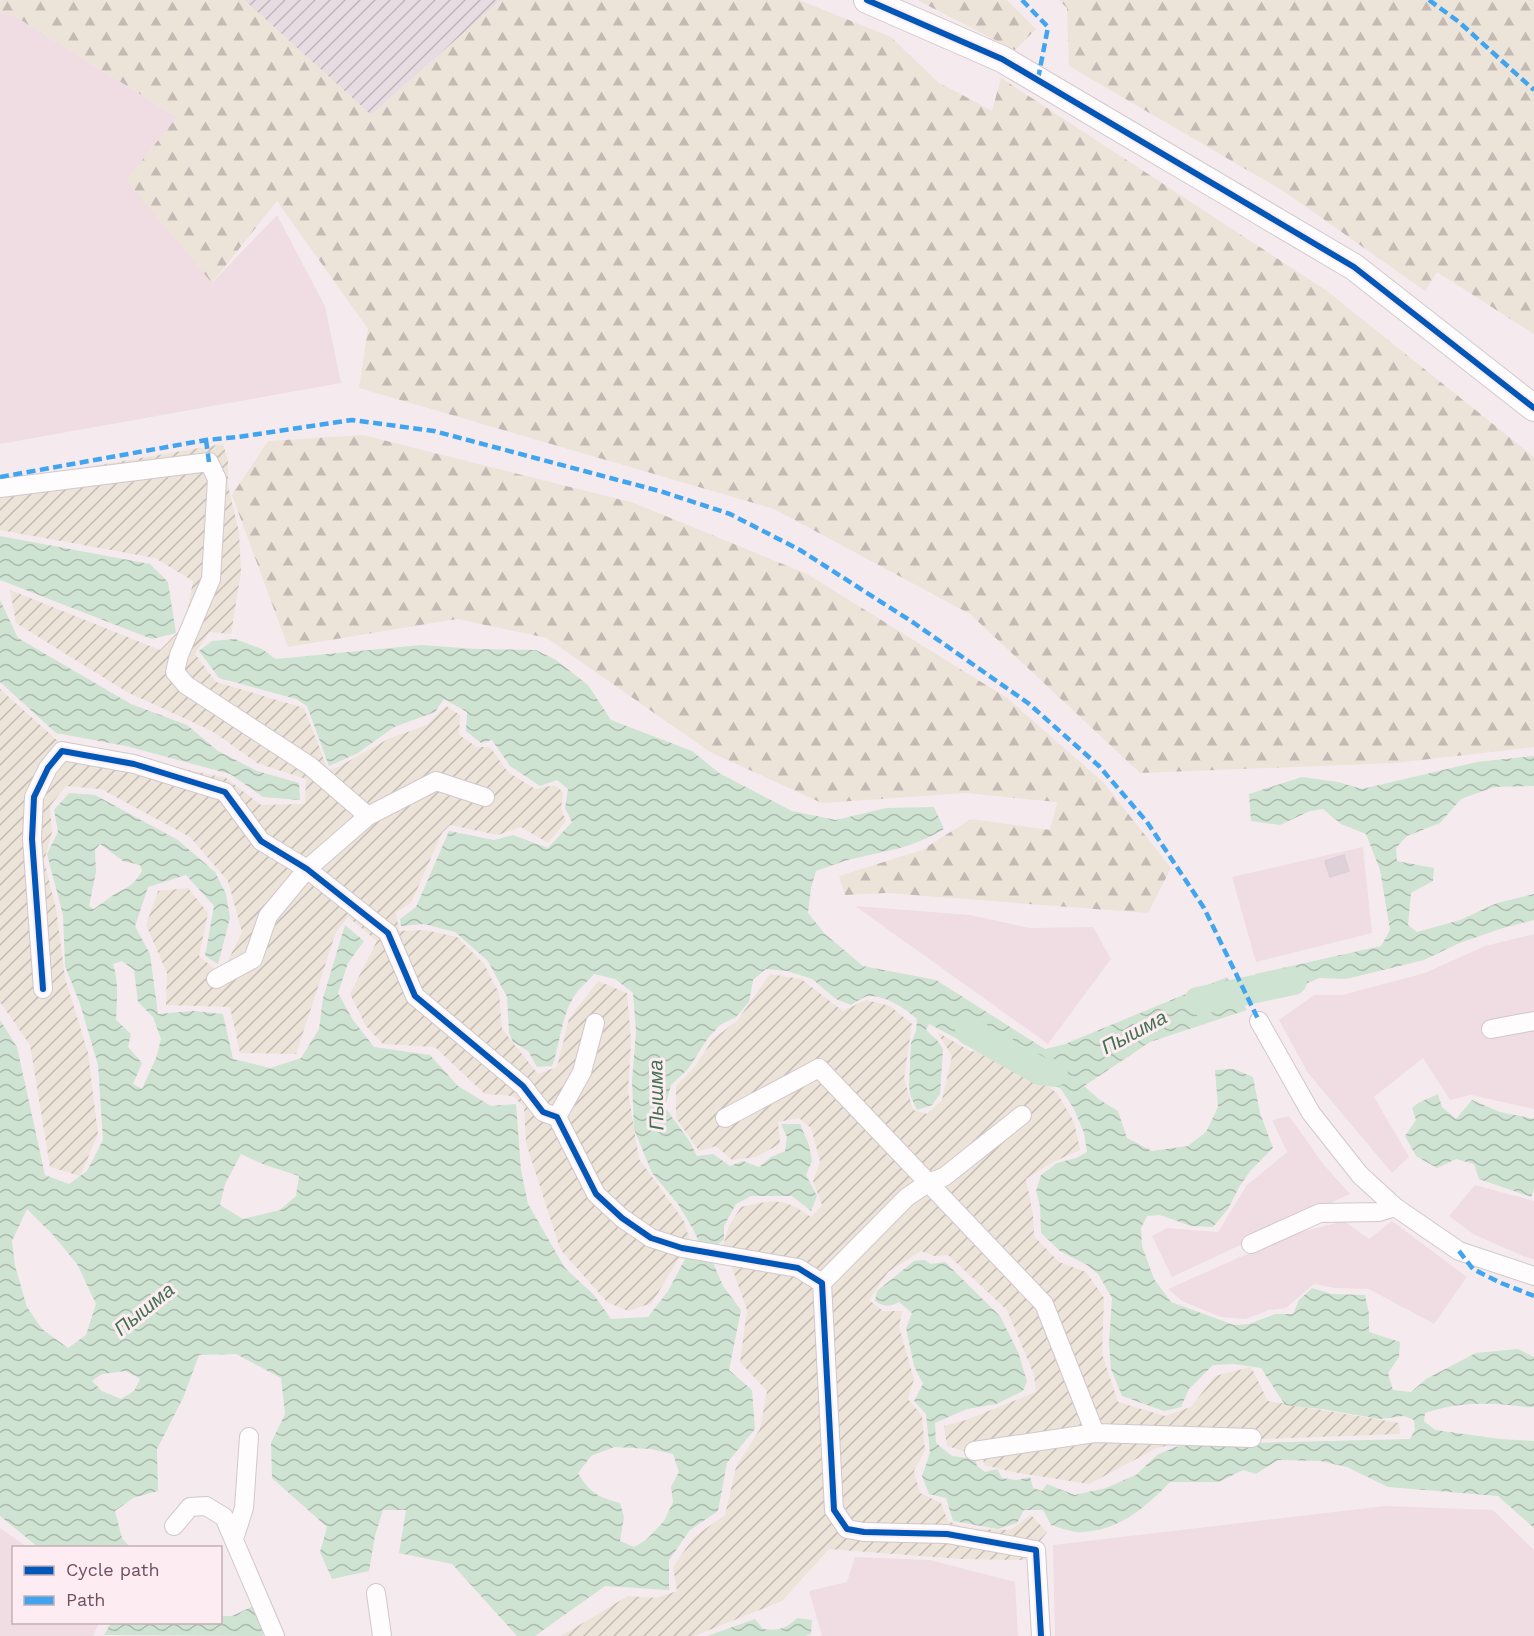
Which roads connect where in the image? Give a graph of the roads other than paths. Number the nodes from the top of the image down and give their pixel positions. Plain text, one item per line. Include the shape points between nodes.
1 (867, 0) edge
2 (1534, 408) edge
3 (0, 488) edge
4 (485, 797) dead end
5 (368, 816) junction
6 (307, 868) junction
7 (216, 979) dead end
8 (43, 989) dead end
9 (1258, 1021) dead end
10 (1534, 1021) edge
11 (595, 1023) dead end
12 (1491, 1029) dead end
13 (550, 1115) junction
14 (1022, 1115) dead end
15 (725, 1118) dead end
16 (928, 1183) junction
17 (1395, 1207) junction
18 (1251, 1244) dead end
19 (1534, 1276) edge
20 (822, 1282) junction
21 (1095, 1434) junction
22 (249, 1437) dead end
23 (1252, 1438) dead end
24 (974, 1451) dead end
25 (174, 1526) dead end
26 (234, 1539) junction
27 (376, 1593) dead end
28 (275, 1636) edge
29 (382, 1636) edge
30 (1041, 1636) edge

1 - 2 street via 1002,59 1354,267
3 - 5 street via 209,462 217,478 211,579 178,655 175,672 186,685 310,766
4 - 5 street via 436,781
5 - 6 street
6 - 7 street via 268,916 253,959
6 - 8 street via 261,841 225,792 134,764 62,752 48,768 34,797 32,839
6 - 13 street via 388,933 415,996 523,1086
9 - 17 street via 1311,1113 1360,1175
10 - 12 street
11 - 13 street via 582,1072
13 - 20 street via 596,1194 651,1238 682,1248 798,1268
14 - 16 street via 944,1177
15 - 16 street via 819,1068
16 - 20 street via 907,1197
16 - 21 street via 1044,1304
17 - 18 street via 1379,1212 1320,1213
17 - 19 street via 1459,1251
20 - 30 street via 834,1510 847,1529 947,1534 1036,1550
21 - 23 street
21 - 24 street
22 - 26 street via 244,1508
25 - 26 street via 190,1507 206,1506 224,1517
26 - 28 street
27 - 29 street

